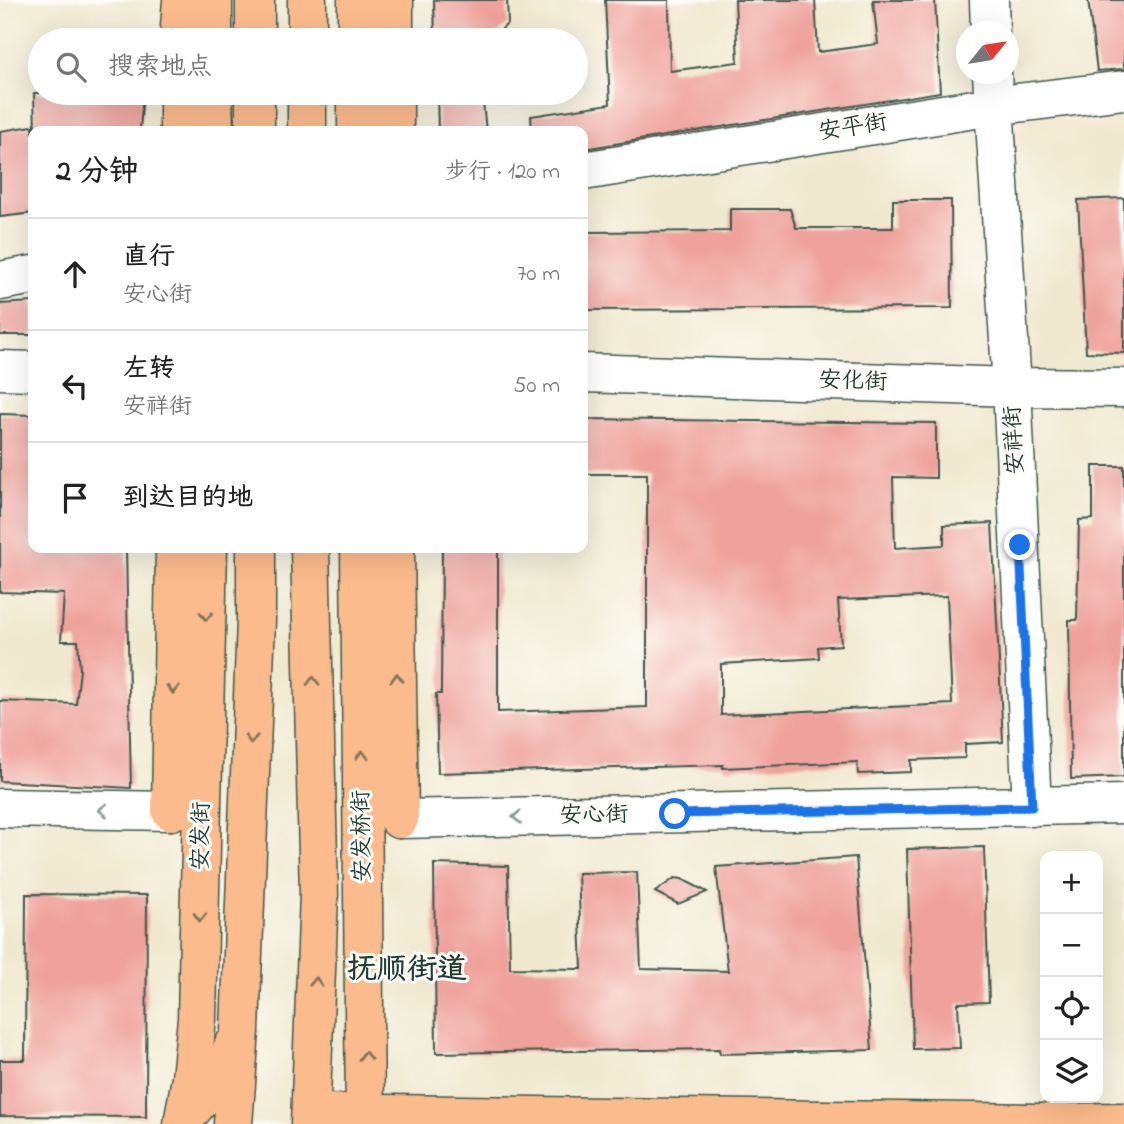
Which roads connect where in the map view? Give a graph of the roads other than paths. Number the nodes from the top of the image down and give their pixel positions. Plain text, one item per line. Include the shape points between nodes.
1 (182, 0) edge
2 (213, 0) edge
3 (255, 0) edge
4 (307, 0) edge
5 (357, 0) edge
6 (394, 0) edge
7 (989, 0) edge
8 (990, 21) edge
9 (180, 28) edge
10 (213, 28) edge
11 (255, 28) edge
12 (307, 28) edge
13 (357, 28) edge
14 (394, 28) edge
15 (992, 90) edge
16 (1124, 90) edge
17 (179, 105) edge
18 (213, 105) edge
19 (255, 105) edge
20 (307, 105) edge
21 (357, 105) edge
22 (394, 105) edge
23 (179, 126) edge
24 (214, 126) edge
25 (255, 126) edge
26 (307, 126) edge
27 (357, 126) edge
28 (394, 126) edge
29 (588, 170) edge
30 (28, 276) edge
31 (0, 281) edge
32 (0, 370) edge
33 (28, 371) edge
34 (588, 373) edge
35 (1012, 387) junction
36 (1124, 388) edge
37 (175, 553) edge
38 (208, 553) edge
39 (248, 553) edge
40 (256, 553) edge
41 (310, 553) edge
42 (319, 553) edge
43 (360, 553) edge
44 (395, 553) edge
45 (311, 614) junction
46 (256, 621) junction
47 (1124, 804) edge
48 (1032, 807) junction
49 (0, 808) edge
50 (171, 811) joint
51 (399, 819) joint
52 (240, 1030) junction
53 (311, 1118) edge
54 (365, 1119) edge
55 (184, 1121) edge
56 (1124, 1122) edge
57 (233, 1124) edge

1 - 9 main road
2 - 10 main road
3 - 11 main road
4 - 12 main road
5 - 13 main road
6 - 14 main road
7 - 8 street
15 - 16 street, 安平街
15 - 29 street, 安平街
15 - 35 street, 安祥街
17 - 23 main road
18 - 24 main road
19 - 25 main road
20 - 26 main road
21 - 27 main road
22 - 28 main road
30 - 31 street
32 - 33 street
34 - 35 street, 安化街
35 - 36 street, 安化街
35 - 48 street, 安祥街
37 -> 50 main road, 安发街
38 -> 55 main road, 安发街 via 197,1019
39 - 46 main road
40 - 46 main road, 安发街
41 - 45 main road
42 - 45 main road
54 -> 43 main road, 安发桥街
51 -> 44 main road
53 -> 45 main road via 318,894
46 -> 52 main road, 安发街
47 - 48 street, 安心街
48 -> 51 street, 安心街
50 -> 49 street
52 - 55 main road via 226,1063
52 - 57 main road, 安发街
53 - 54 main road
54 - 56 main road

